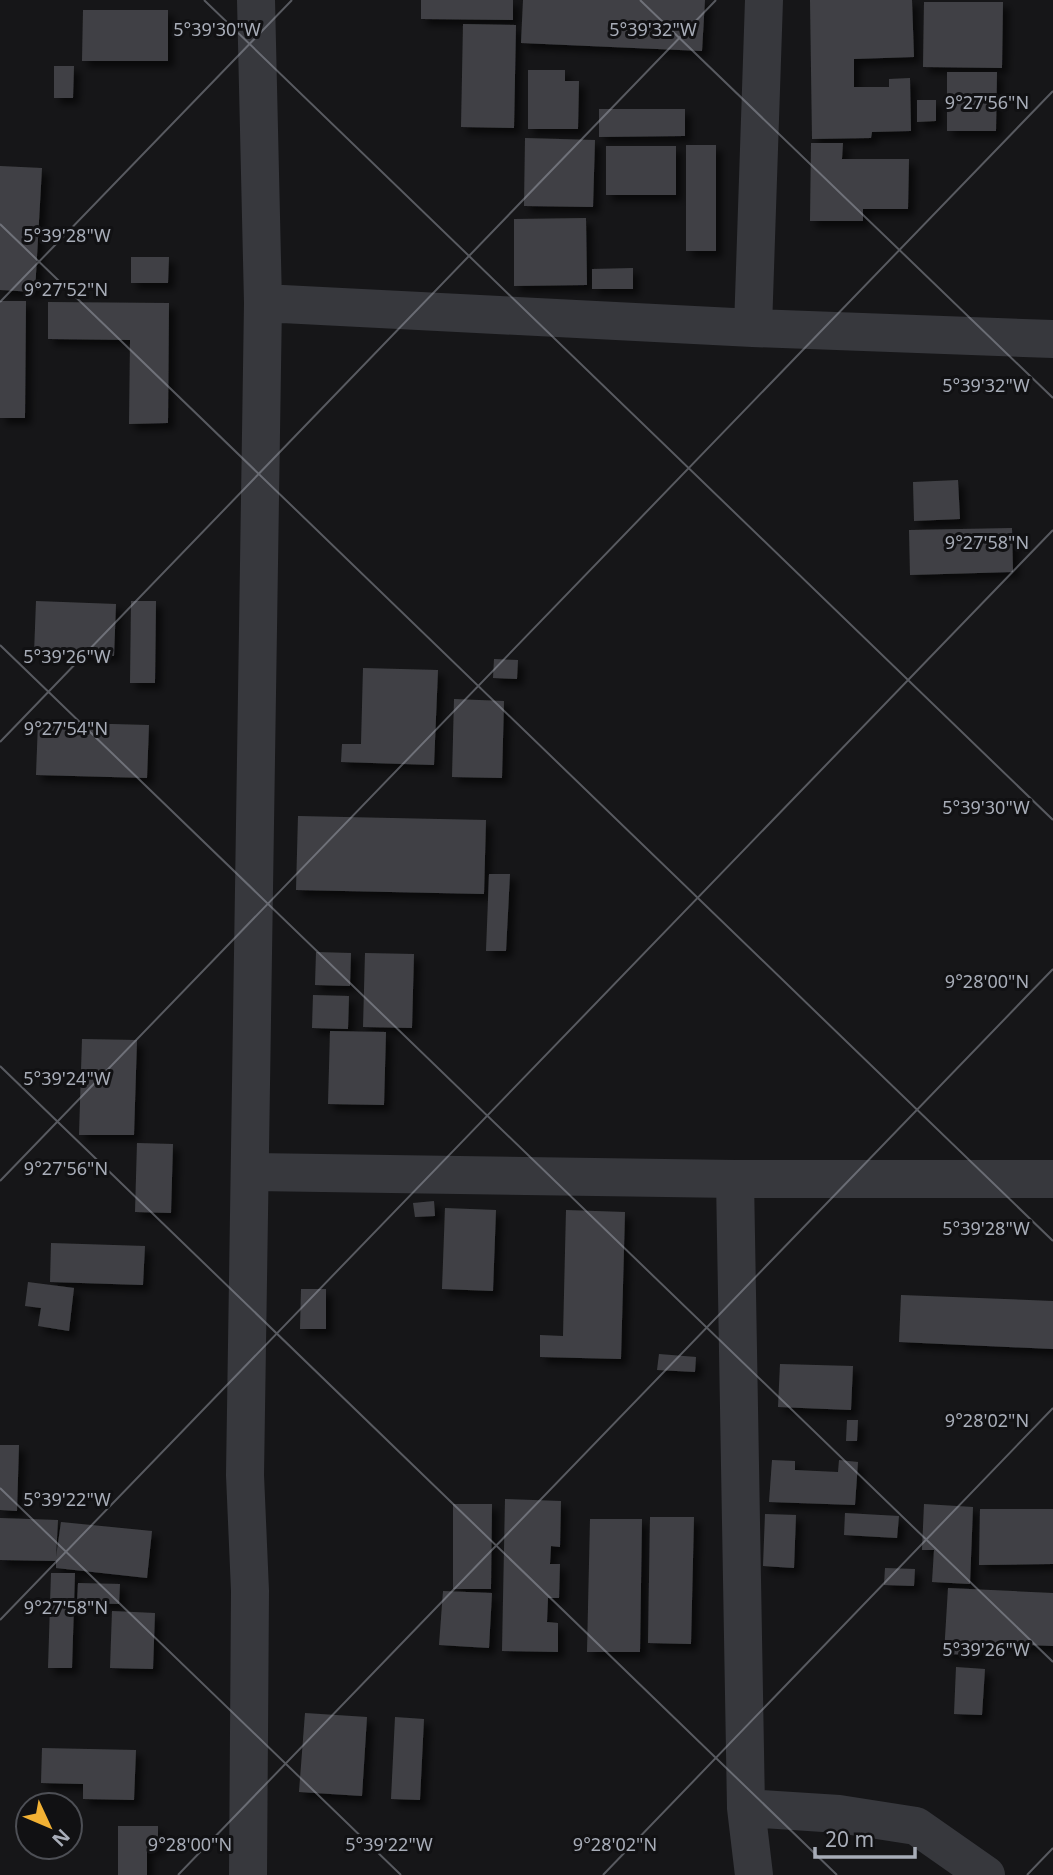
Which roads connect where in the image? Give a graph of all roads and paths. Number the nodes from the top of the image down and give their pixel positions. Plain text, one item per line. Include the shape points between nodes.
1 (256, 0) edge
2 (764, 0) edge
3 (262, 303) junction
4 (753, 328) junction
5 (1053, 339) edge
6 (251, 1172) junction
7 (735, 1179) junction
8 (1053, 1179) edge
9 (746, 1808) junction
10 (248, 1875) edge
11 (754, 1875) edge
12 (986, 1875) edge

1 - 3 street
2 - 4 street
3 - 4 street
3 - 6 street
4 - 5 street
6 - 7 street
6 - 10 street via 245,1475 250,1591
7 - 8 street
7 - 9 street
9 - 11 street
9 - 12 street via 839,1814 916,1826

